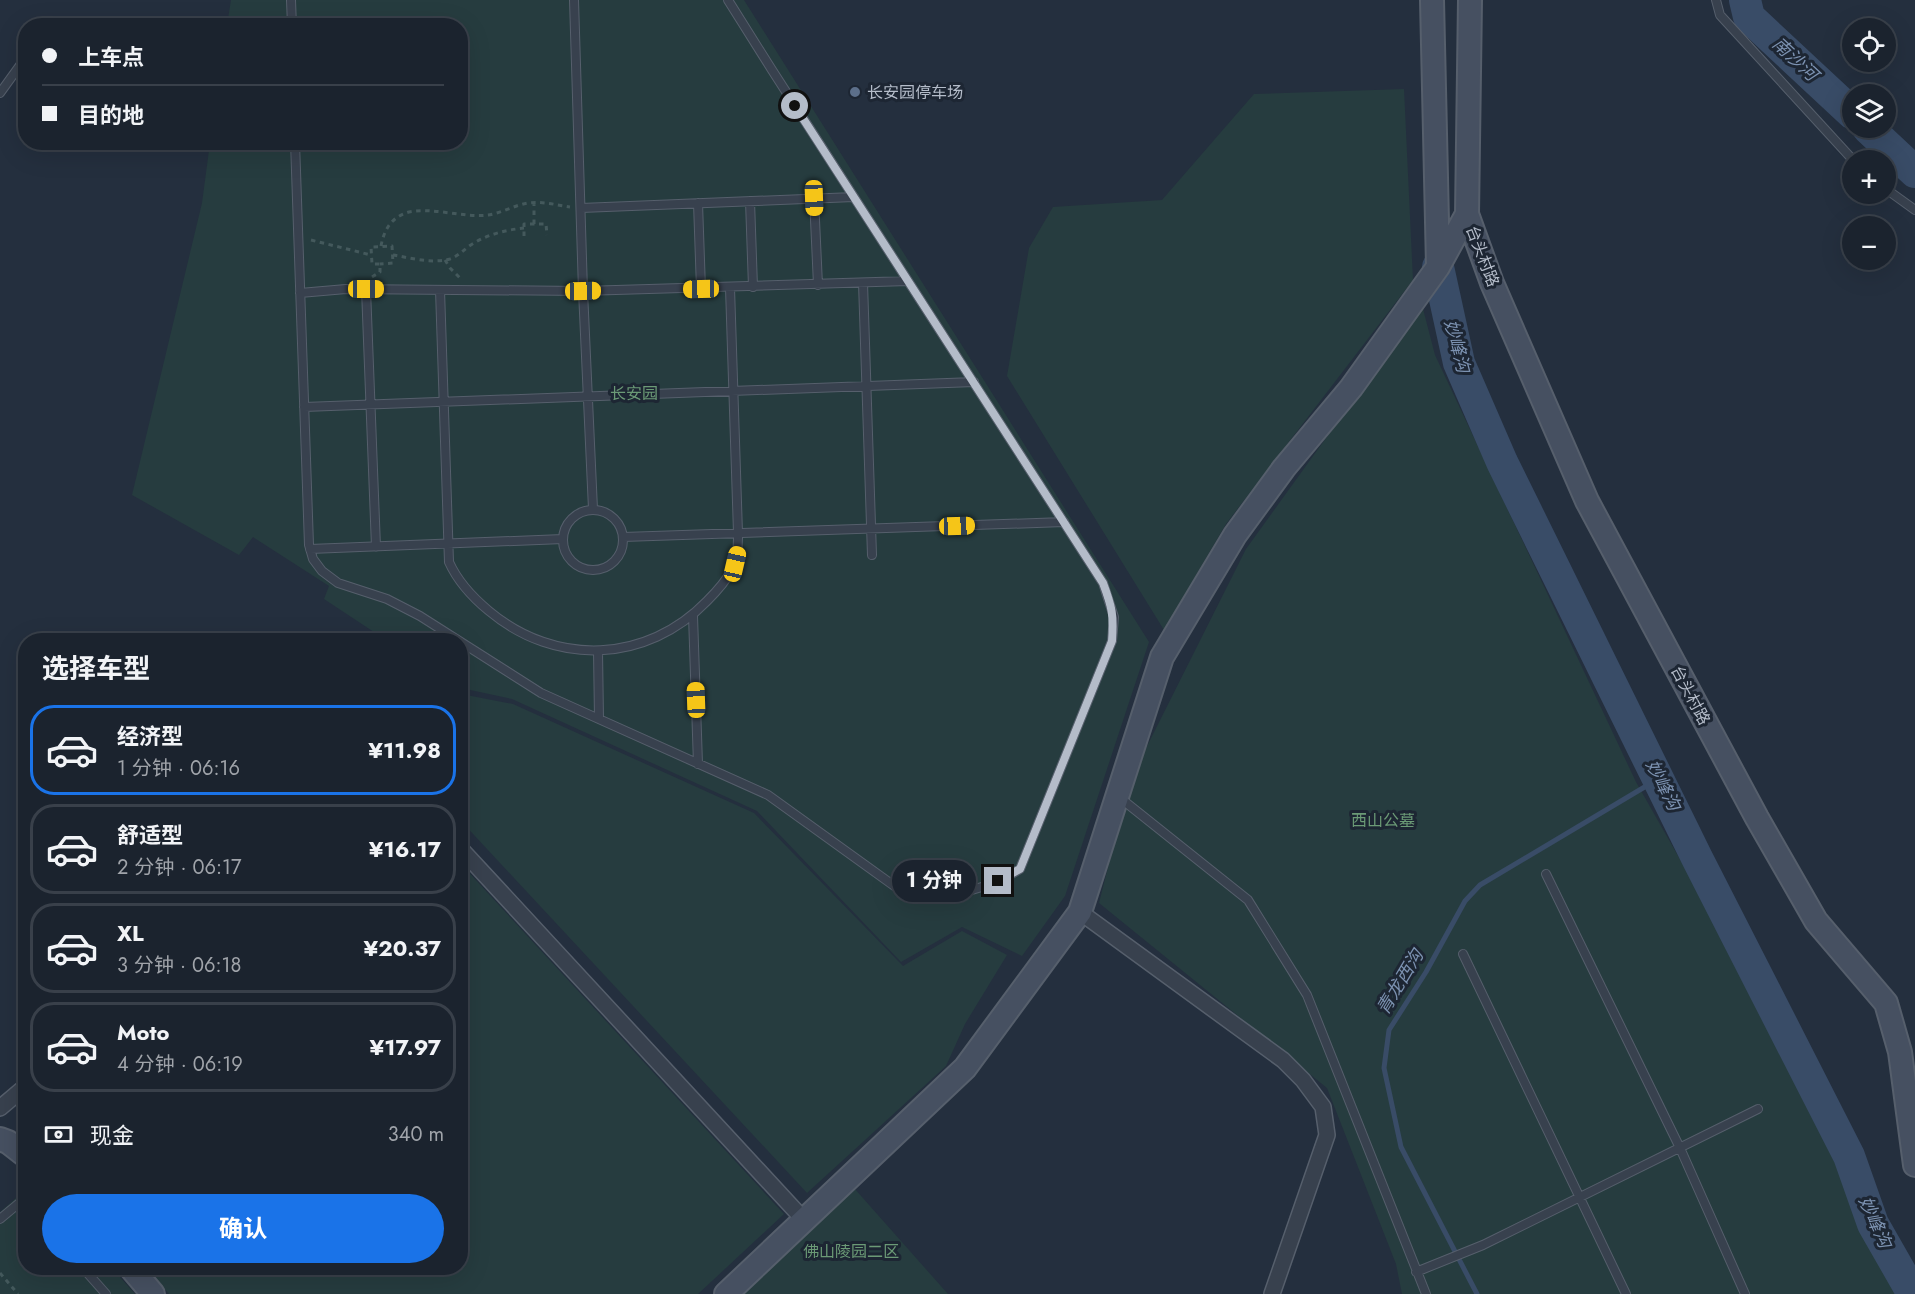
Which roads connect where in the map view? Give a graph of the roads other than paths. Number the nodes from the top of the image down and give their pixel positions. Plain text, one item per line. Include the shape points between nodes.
1 (291, 0) edge
2 (574, 0) edge
3 (729, 0) edge
4 (1432, 0) edge
5 (1470, 0) edge
6 (1716, 0) edge
7 (292, 18) edge
8 (18, 68) edge
9 (0, 93) edge
10 (296, 150) edge
11 (1843, 150) edge
12 (1896, 196) edge
13 (854, 197) junction
14 (814, 198) junction
15 (750, 201) junction
16 (698, 203) junction
17 (581, 208) junction
18 (1915, 210) edge
19 (1467, 214) junction
20 (1438, 267) junction
21 (908, 281) junction
22 (862, 283) junction
23 (818, 285) junction
24 (753, 287) junction
25 (730, 288) junction
26 (366, 289) junction
27 (701, 289) junction
28 (440, 290) junction
29 (583, 291) junction
30 (300, 293) junction
31 (974, 382) junction
32 (866, 386) junction
33 (733, 391) junction
34 (588, 396) junction
35 (444, 402) junction
36 (370, 404) junction
37 (304, 407) junction
38 (593, 509) junction
39 (1064, 522) junction
40 (871, 529) junction
41 (738, 533) junction
42 (623, 537) junction
43 (563, 539) junction
44 (449, 543) junction
45 (376, 547) junction
46 (310, 549) junction
47 (872, 555) dead end
48 (693, 616) junction
49 (448, 633) edge
50 (468, 646) edge
51 (598, 651) junction
52 (599, 719) junction
53 (698, 764) junction
54 (1118, 796) junction
55 (468, 857) edge
56 (1546, 874) dead end
57 (1080, 912) junction
58 (1463, 954) dead end
59 (18, 1093) edge
60 (0, 1108) edge
61 (1758, 1109) dead end
62 (0, 1139) edge
63 (1680, 1148) junction
64 (18, 1150) edge
65 (1915, 1159) edge
66 (1580, 1197) junction
67 (18, 1204) edge
68 (0, 1219) edge
69 (805, 1221) junction
70 (1416, 1272) junction
71 (89, 1275) edge
72 (137, 1275) edge
73 (106, 1294) edge
74 (153, 1294) edge
75 (726, 1294) edge
76 (1272, 1294) edge
77 (1426, 1294) edge
78 (1626, 1294) edge
79 (1745, 1294) edge

1 - 7 lane
2 - 17 lane
3 - 13 lane
4 - 20 street
5 - 19 street
6 - 11 lane via 1720,15
8 - 9 lane
10 - 30 lane
12 - 18 lane
13 - 14 lane
13 - 21 lane
14 - 15 lane
14 - 23 lane
15 - 16 lane
15 - 24 lane
16 - 17 lane
16 - 27 lane
17 - 29 lane
19 - 20 street
19 - 65 street, 台头村路 via 1492,283 1587,501 1816,921 1886,1003 1900,1052
20 - 54 street via 1351,388 1284,468 1235,535 1162,657
21 - 22 lane
21 - 31 lane
22 - 23 lane
22 - 32 lane
23 - 24 lane
24 - 25 lane
25 - 27 lane
25 - 33 lane
26 - 28 lane
26 - 30 lane
26 - 36 lane
27 - 29 lane
28 - 29 lane
28 - 35 lane
29 - 34 lane
30 - 37 lane
31 - 32 lane
31 - 39 lane
32 - 33 lane
32 - 40 lane
33 - 34 lane
33 - 41 lane
34 - 35 lane
34 - 38 lane
35 - 36 lane
35 - 44 lane
36 - 37 lane
36 - 45 lane
37 - 46 lane
38 - 42 lane via 611,516
38 - 43 lane via 574,516
39 - 40 lane
39 - 53 lane via 1103,583 1114,617 1112,641 1020,869 985,886 942,899 904,893 768,795
40 - 41 lane
40 - 47 lane
41 - 42 lane
41 - 48 lane via 735,564
42 - 43 lane via 616,560 609,566 590,570 572,561
43 - 44 lane
44 - 45 lane
44 - 51 lane via 449,562 456,578 504,624 555,646
45 - 46 lane
46 - 49 lane via 312,559 338,583 387,599
48 - 51 lane via 642,643
48 - 53 lane
50 - 52 lane via 541,693
51 - 52 lane
52 - 53 lane
54 - 57 street
54 - 70 lane via 1248,900 1260,919 1307,995
55 - 69 street
56 - 63 lane
57 - 69 street via 965,1068
57 - 76 street via 1283,1060 1323,1107 1327,1135
58 - 66 lane
59 - 60 street
61 - 63 lane
62 - 64 street
63 - 66 lane
63 - 79 lane
66 - 70 lane
66 - 78 lane
67 - 68 lane
69 - 75 street
70 - 77 lane
71 - 73 lane
72 - 74 street

